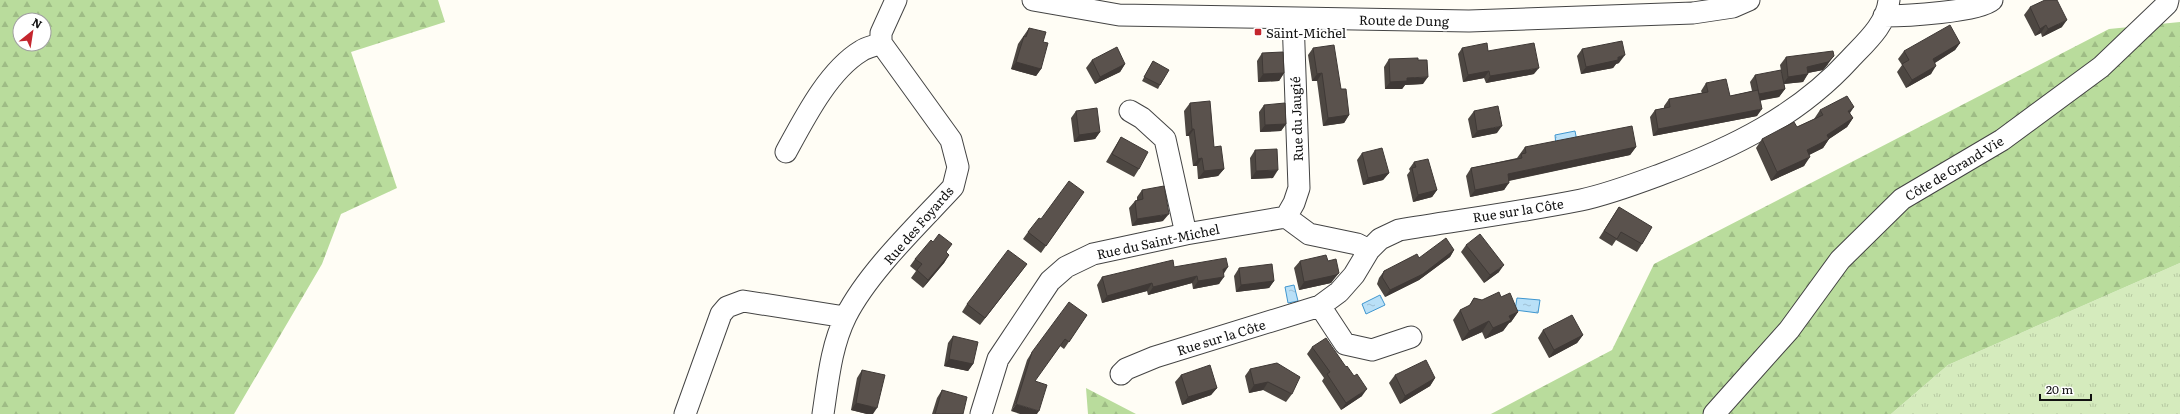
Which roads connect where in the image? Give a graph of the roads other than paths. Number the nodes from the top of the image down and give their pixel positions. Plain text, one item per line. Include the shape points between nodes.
1 (896, 0) edge
2 (1033, 0) edge
3 (1750, 0) edge
4 (1992, 0) edge
5 (2168, 0) edge
6 (1887, 8) edge
7 (1293, 18) junction
8 (881, 44) junction
9 (1130, 111) dead end
10 (786, 152) dead end
11 (1286, 217) junction
12 (1186, 234) junction
13 (1369, 250) junction
14 (1320, 306) junction
15 (846, 317) junction
16 (1411, 337) dead end
17 (1121, 374) dead end
18 (685, 414) edge
19 (823, 414) edge
20 (981, 414) edge
21 (1714, 414) edge

1 - 8 street via 881,33
2 - 7 street, Route de Dung via 1119,15
3 - 7 street, Route de Dung via 1733,7 1693,13 1469,21
4 - 6 street via 1971,7 1916,16
5 - 21 street, Côte de Grand-Vie via 2167,4 2101,67 2002,140 1902,199 1840,260 1789,330
6 - 13 street, Rue sur la Côte via 1877,29 1831,80 1781,119 1749,138 1692,163 1619,190 1582,200 1399,230 1380,239
7 - 11 street, Rue du Jaugié via 1299,188
8 - 10 street via 862,50 843,64 806,115
8 - 15 street, Rue des Foyards via 951,140 958,167 953,187 878,269
9 - 12 street via 1142,118 1165,139
11 - 12 street, Rue du Saint-Michel
11 - 13 street via 1309,234 1357,244
12 - 20 street, Rue du Saint-Michel via 1093,254 1066,267 1050,281 998,360
13 - 14 street, Rue sur la Côte via 1340,292
14 - 16 street via 1345,344 1372,350
14 - 17 street, Rue sur la Côte via 1155,357 1126,369
15 - 18 street via 742,301 727,306 721,314
15 - 19 street, Rue des Foyards via 834,350

